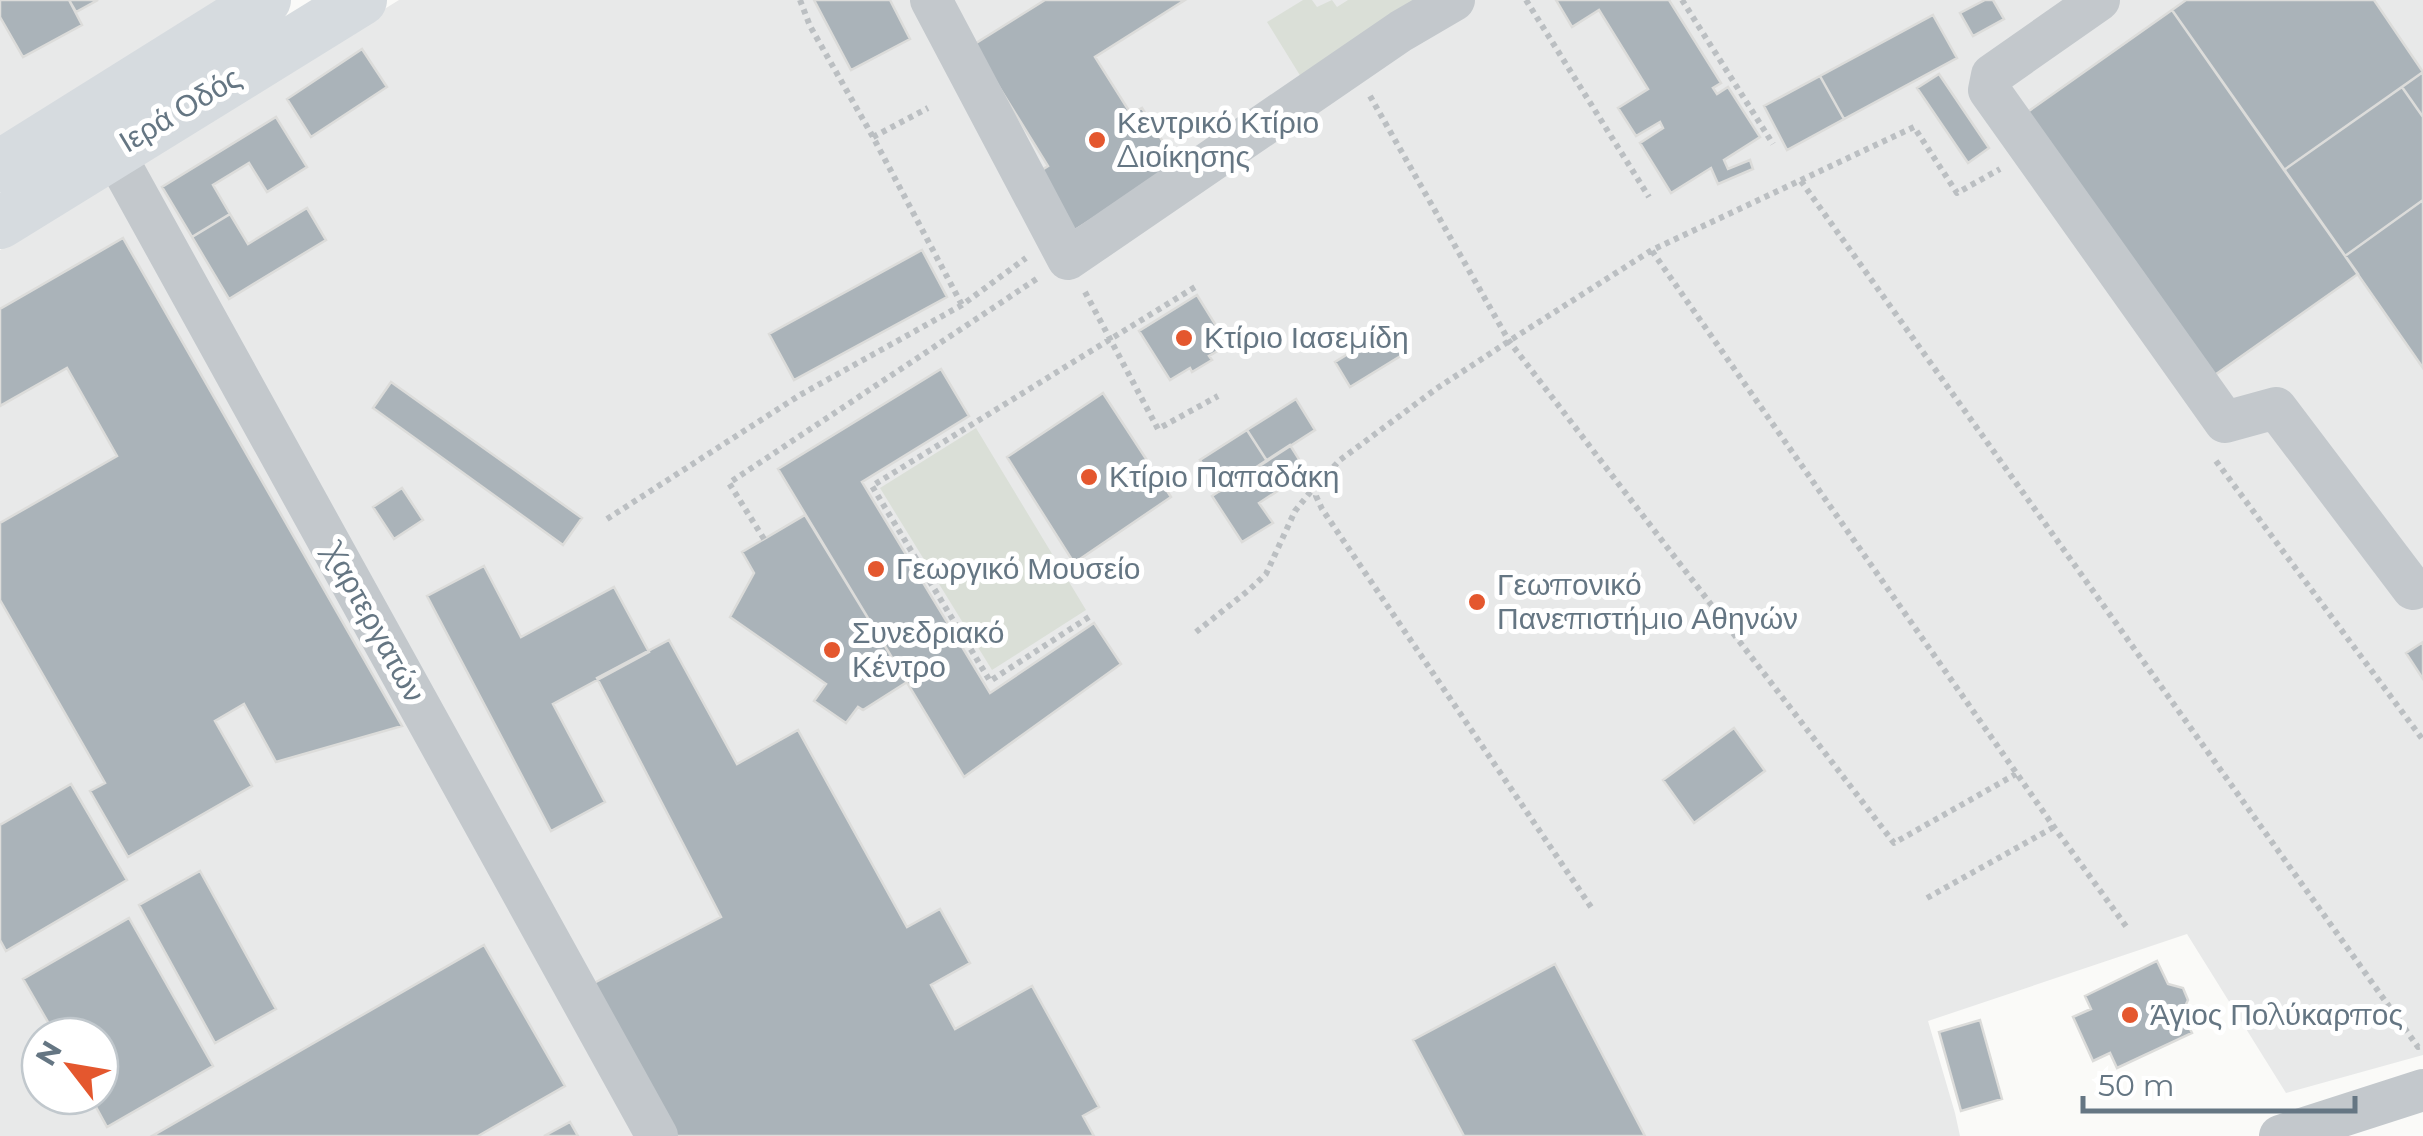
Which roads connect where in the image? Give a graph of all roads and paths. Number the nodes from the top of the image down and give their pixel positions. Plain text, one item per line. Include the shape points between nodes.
1 (265, 0) edge
2 (361, 0) edge
3 (800, 0) edge
4 (931, 0) edge
5 (1454, 0) edge
6 (1526, 0) edge
7 (1682, 0) edge
8 (2099, 0) edge
9 (1353, 64) junction
10 (928, 108) dead end
11 (1914, 127) dead end
12 (102, 130) junction
13 (873, 137) junction
14 (1773, 144) dead end
15 (0, 166) edge
16 (1801, 182) junction
17 (1650, 197) dead end
18 (0, 222) edge
19 (1062, 248) junction
20 (1652, 250) junction
21 (1195, 287) dead end
22 (962, 306) junction
23 (1109, 340) junction
24 (1509, 340) junction
25 (1218, 396) dead end
26 (1319, 482) junction
27 (607, 518) dead end
28 (764, 539) dead end
29 (2413, 590) dead end
30 (1089, 617) dead end
31 (1196, 632) dead end
32 (2016, 774) junction
33 (2054, 828) junction
34 (1926, 898) dead end
35 (1591, 907) dead end
36 (2128, 930) dead end
37 (2423, 1046) edge
38 (2423, 1090) edge
39 (2309, 1132) edge
40 (657, 1136) edge

1 - 12 main road, Ιερά Οδός
2 - 12 main road, Ιερά Οδός
3 - 13 path
4 - 19 street
5 - 9 street
6 - 17 path
7 - 14 path
8 - 29 street via 1992,75 1989,90 2225,422 2276,408
9 - 19 street
9 - 24 path
10 - 13 path
11 - 16 path
12 - 15 main road, Ιερά Οδός
12 - 18 main road, Ιερά Οδός
12 - 40 street, Χαρτεργατών
13 - 22 path
16 - 20 path
16 - 37 path
19 - 22 path
19 - 23 path
19 - 28 path via 729,484
20 - 24 path
20 - 32 path
21 - 23 path
22 - 27 path via 800,395
23 - 25 path via 1158,429
23 - 30 path via 872,486 990,681
24 - 26 path via 1388,424
24 - 32 path via 1894,843
26 - 31 path via 1295,511 1266,574
26 - 35 path via 1322,509
32 - 33 path
33 - 34 path
33 - 36 path
38 - 39 street

